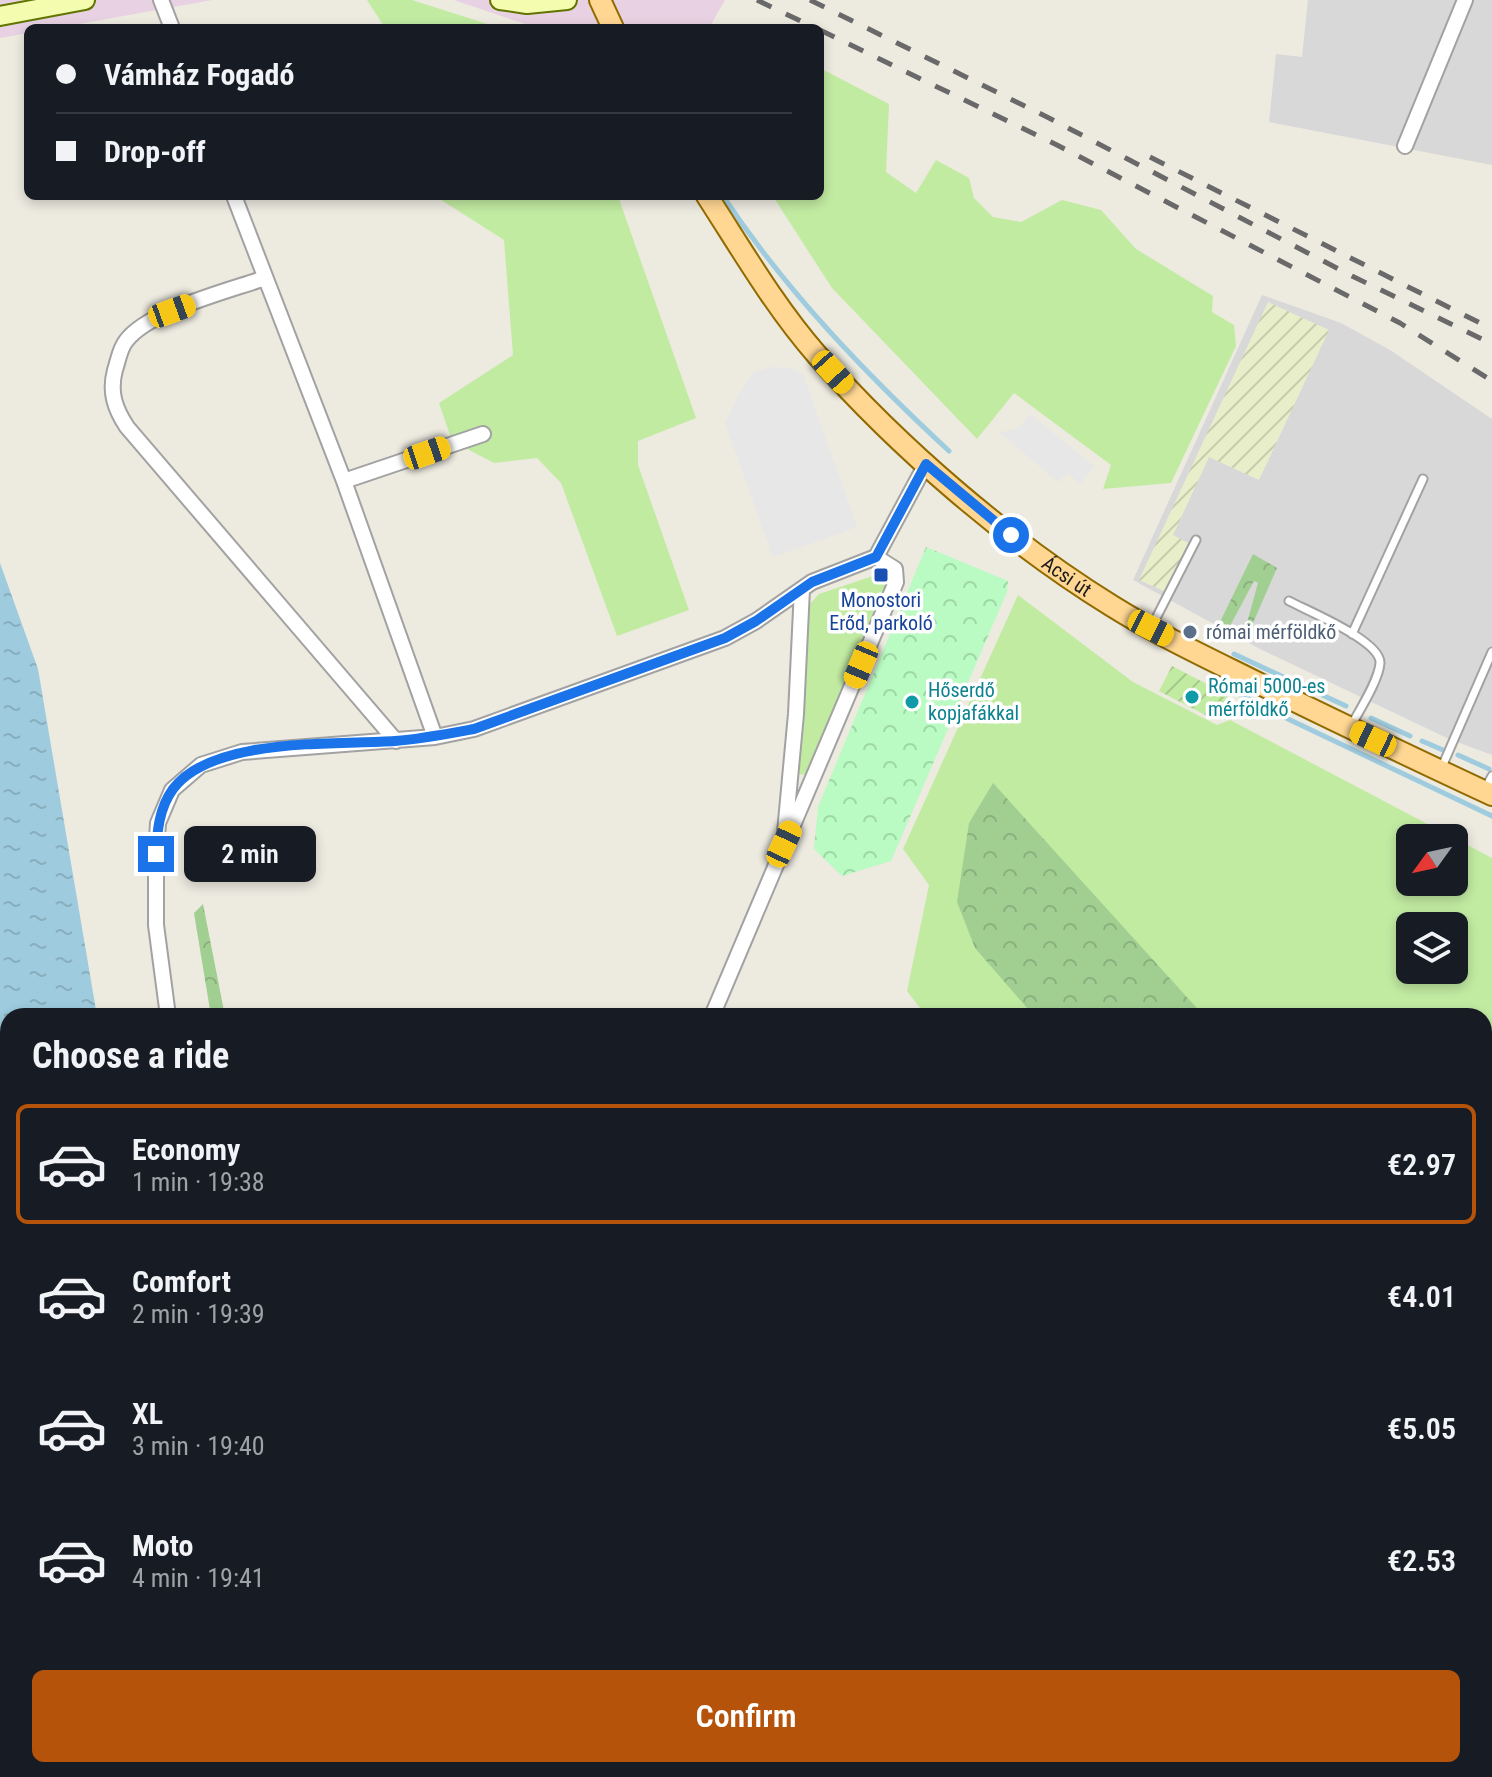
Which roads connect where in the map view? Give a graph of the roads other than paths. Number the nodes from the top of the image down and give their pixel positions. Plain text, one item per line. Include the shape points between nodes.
1 (161, 0) edge
2 (500, 0) edge
3 (567, 0) edge
4 (600, 0) edge
5 (1465, 0) edge
6 (74, 1) edge
7 (0, 16) edge
8 (170, 24) edge
9 (611, 24) edge
10 (1405, 146) dead end
11 (236, 200) edge
12 (710, 200) edge
13 (265, 278) junction
14 (483, 434) dead end
15 (926, 464) junction
16 (1423, 479) dead end
17 (344, 481) junction
18 (1196, 540) dead end
19 (876, 557) junction
20 (802, 589) junction
21 (1289, 601) dead end
22 (1151, 628) junction
23 (1352, 634) junction
24 (1492, 652) edge
25 (1350, 728) junction
26 (435, 737) junction
27 (396, 741) junction
28 (1440, 771) junction
29 (790, 773) junction
30 (815, 775) junction
31 (1489, 787) edge
32 (784, 844) junction
33 (167, 1008) edge
34 (715, 1008) edge

1 - 8 street
2 - 3 street
4 - 9 main road
5 - 10 street
6 - 7 street
11 - 13 street
12 - 15 main road, Ácsi út via 815,353
13 - 17 street
13 - 27 street via 163,315 134,332 123,343 113,379 114,408
14 - 17 street
15 - 19 street
15 - 22 main road, Ácsi út via 1011,535
16 - 23 lane
17 - 26 street
18 - 22 lane
19 - 20 street
19 - 30 street via 895,569 896,582
20 - 26 street via 725,638 474,729
20 - 29 street
21 - 23 lane
22 - 25 main road, Ácsi út
23 - 25 lane via 1372,646 1380,663
24 - 28 lane
25 - 28 main road, Ácsi út
26 - 27 street
27 - 33 street via 242,752 201,765 172,790 158,823 156,854 156,925
28 - 31 main road, Ácsi út
29 - 30 street via 801,780
29 - 32 street
30 - 32 street
32 - 34 street

